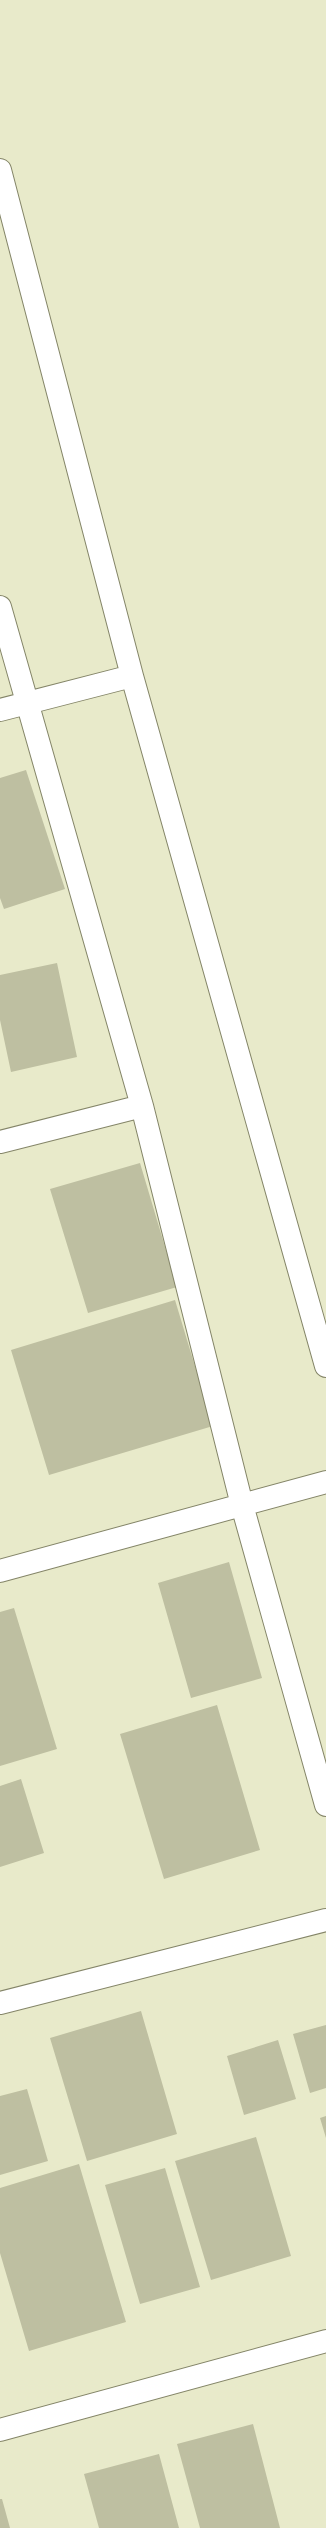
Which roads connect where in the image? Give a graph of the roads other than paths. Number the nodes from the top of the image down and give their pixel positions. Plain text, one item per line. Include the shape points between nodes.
1 (0, 170) edge
2 (0, 607) edge
3 (132, 676) junction
4 (28, 703) junction
5 (0, 710) edge
6 (142, 1106) junction
7 (0, 1142) edge
8 (326, 1366) edge
9 (326, 1482) edge
10 (242, 1505) junction
11 (0, 1571) edge
12 (326, 1805) edge
13 (326, 1920) edge
14 (0, 2003) edge
15 (326, 2341) edge
16 (0, 2430) edge

1 - 3 street
2 - 4 street
3 - 4 street
3 - 8 street
4 - 5 street
4 - 6 street
6 - 7 street
6 - 10 street
9 - 10 street
10 - 11 street
10 - 12 street
13 - 14 street
15 - 16 street

